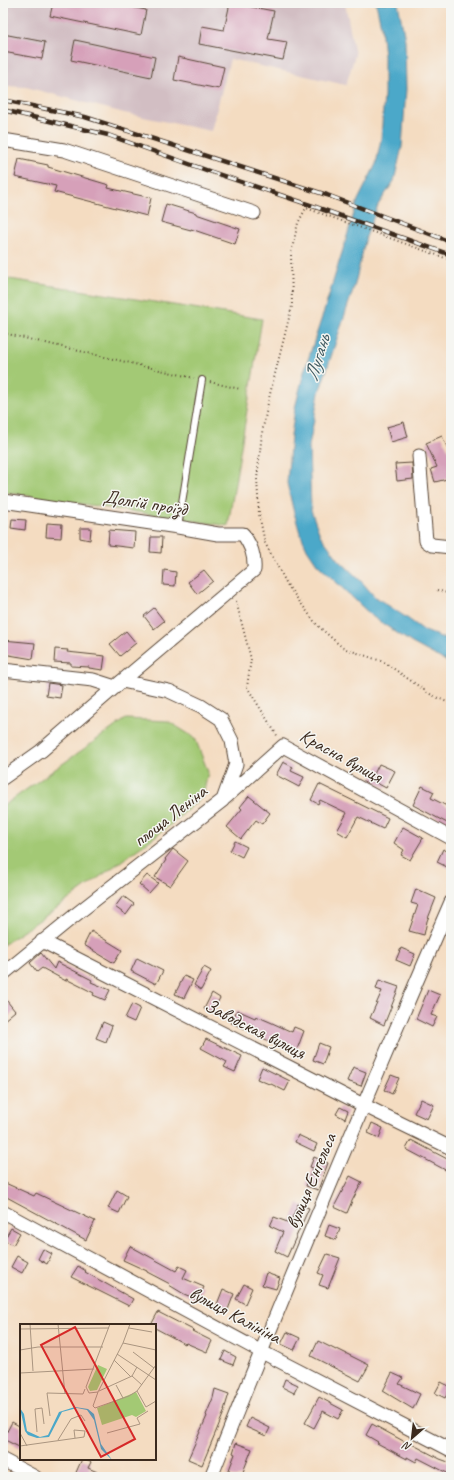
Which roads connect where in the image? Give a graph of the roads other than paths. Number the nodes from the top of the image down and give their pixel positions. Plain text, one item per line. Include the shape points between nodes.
1 (3, 140) edge
2 (254, 213) dead end
3 (202, 380) road end
4 (419, 456) dead end
5 (3, 500) edge
6 (178, 527) junction
7 (451, 547) edge
8 (3, 670) edge
9 (118, 684) junction
10 (3, 778) edge
11 (223, 800) junction
12 (451, 838) edge
13 (451, 902) edge
14 (42, 941) junction
15 (3, 974) edge
16 (363, 1105) junction
17 (451, 1148) edge
18 (3, 1212) edge
19 (260, 1351) junction
20 (451, 1450) edge
21 (3, 1460) edge
22 (35, 1477) edge
23 (211, 1477) edge

1 - 2 street via 64,150
3 - 6 lane
4 - 7 street via 426,541 432,545
5 - 6 street, Долгій проїзд
6 - 9 street, Долгій проїзд via 218,534 243,534 252,547 254,570
8 - 9 street, площа Леніна
9 - 10 street via 41,751
9 - 11 street, площа Леніна via 169,691 221,719 232,741 236,764
11 - 12 street, Красна вулиця via 283,746
11 - 14 street, площа Леніна
13 - 16 street, вулиця Енгельса
14 - 15 street, площа Леніна
14 - 16 street, Заводская вулиця
16 - 17 street, Заводская вулиця
16 - 19 street, вулиця Енгельса
18 - 19 street, вулиця Калініна
19 - 20 street, вулиця Калініна
19 - 23 street, вулиця Енгельса
21 - 22 street

